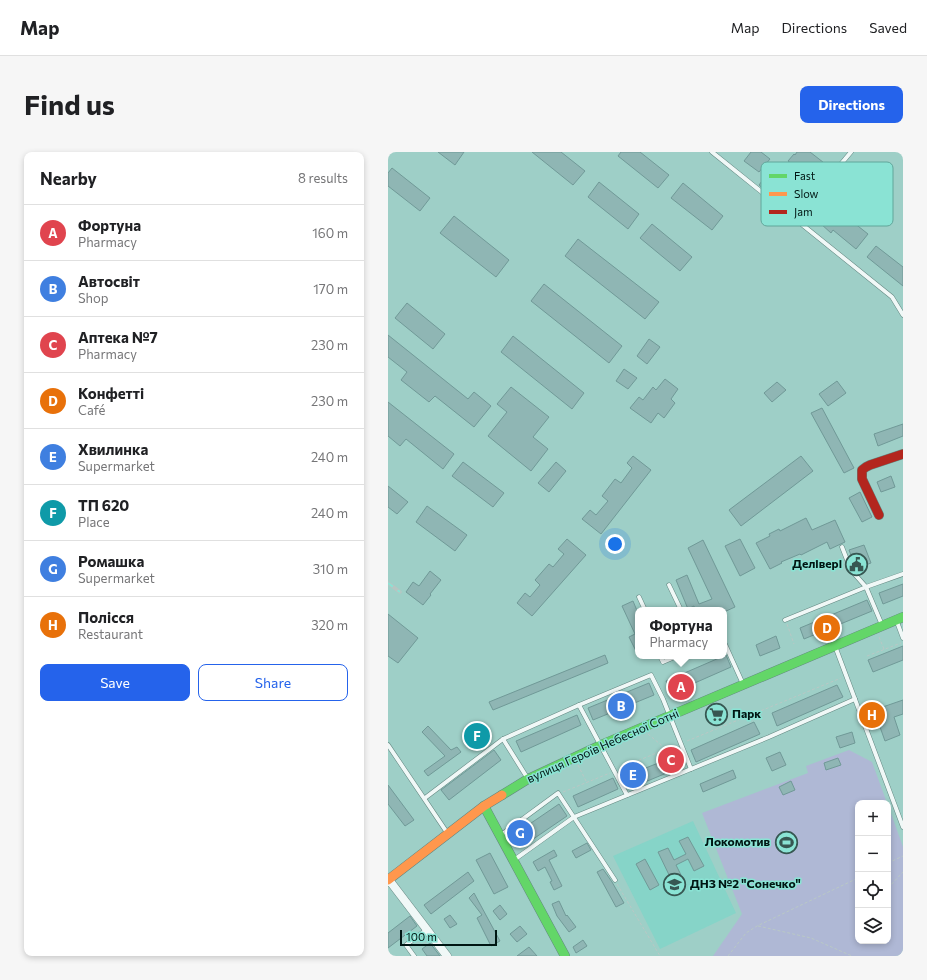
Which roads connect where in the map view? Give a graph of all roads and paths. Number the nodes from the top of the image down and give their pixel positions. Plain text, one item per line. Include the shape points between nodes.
1 (712, 152) edge
2 (851, 152) edge
3 (843, 162) edge
4 (761, 192) edge
5 (804, 226) edge
6 (903, 315) edge
7 (903, 454) edge
8 (878, 514) dead end
9 (842, 547) dead end
10 (903, 574) edge
11 (668, 585) dead end
12 (866, 587) junction
13 (639, 597) dead end
14 (644, 607) edge
15 (679, 607) edge
16 (899, 618) edge
17 (785, 620) joint
18 (882, 625) junction
19 (879, 636) dead end
20 (903, 638) edge
21 (903, 642) edge
22 (794, 644) dead end
23 (835, 645) junction
24 (727, 649) edge
25 (884, 649) junction
26 (867, 656) dead end
27 (662, 659) edge
28 (670, 659) edge
29 (846, 676) junction
30 (743, 685) junction
31 (855, 700) junction
32 (579, 705) junction
33 (669, 716) junction
34 (648, 734) dead end
35 (503, 739) junction
36 (388, 744) edge
37 (681, 744) junction
38 (601, 745) junction
39 (666, 750) junction
40 (578, 765) dead end
41 (691, 769) junction
42 (614, 771) junction
43 (528, 779) junction
44 (587, 782) junction
45 (558, 793) junction
46 (627, 795) junction
47 (424, 798) junction
48 (484, 806) junction
49 (574, 817) junction
50 (903, 827) edge
51 (448, 834) junction
52 (501, 836) junction
53 (903, 856) edge
54 (514, 860) junction
55 (891, 862) edge
56 (903, 872) edge
57 (855, 879) edge
58 (388, 880) edge
59 (615, 880) joint
60 (891, 885) edge
61 (757, 926) junction
62 (426, 930) junction
63 (562, 955) edge
64 (414, 956) edge
65 (446, 956) edge
66 (660, 956) edge
67 (728, 956) edge
68 (852, 956) edge

1 - 4 lane
2 - 3 lane
5 - 6 lane via 892,297
7 - 8 street via 865,467 862,472 862,478
9 - 12 lane via 851,570
10 - 12 lane
11 - 15 lane
12 - 17 lane
12 - 18 lane
13 - 14 lane
16 - 18 street, вулиця Героїв Небесної Сотні
16 - 20 lane
17 - 22 path
18 - 23 street, вулиця Героїв Небесної Сотні
19 - 25 path
21 - 25 path
23 - 29 lane
23 - 30 street, вулиця Героїв Небесної Сотні
24 - 30 lane
25 - 26 path
27 - 28 lane via 663,662
29 - 31 lane
29 - 37 path
30 - 33 street, вулиця Героїв Небесної Сотні
31 - 41 lane
31 - 50 lane
32 - 33 lane via 651,675
32 - 35 lane
32 - 38 lane
33 - 37 lane
33 - 38 street, вулиця Героїв Небесної Сотні
34 - 39 path
35 - 43 lane
35 - 47 lane
36 - 47 lane
37 - 39 path
37 - 41 lane
38 - 42 lane
38 - 43 street, вулиця Героїв Небесної Сотні
39 - 42 path
40 - 44 path
41 - 46 lane
42 - 44 path
42 - 46 lane
43 - 48 street, вулиця Героїв Небесної Сотні
44 - 45 path
45 - 49 lane
45 - 52 lane
46 - 49 lane
47 - 51 lane
48 - 51 street, вулиця Героїв Небесної Сотні
48 - 52 street
49 - 54 lane
49 - 59 lane
51 - 58 street, вулиця Героїв Небесної Сотні
52 - 54 street
53 - 55 path
54 - 63 street
56 - 60 path
57 - 61 path
58 - 62 street
59 - 66 path
61 - 67 path via 746,933
61 - 68 path via 810,938
62 - 64 lane via 406,945
62 - 65 street

